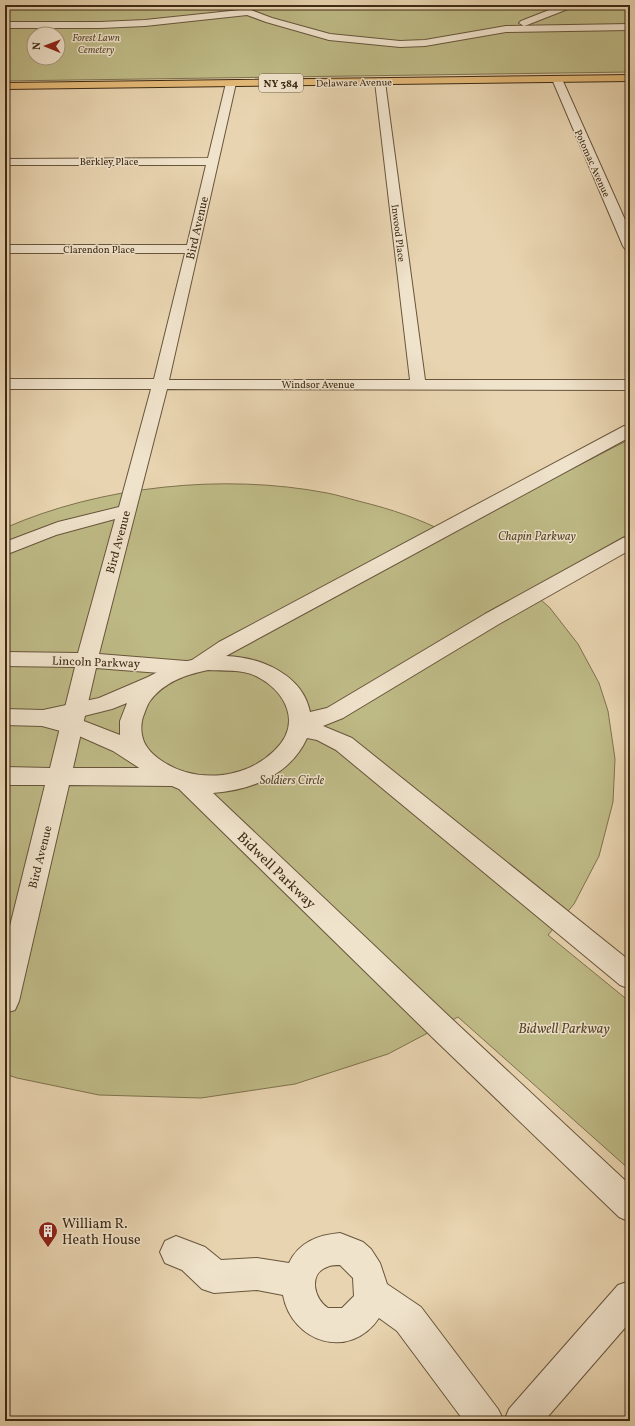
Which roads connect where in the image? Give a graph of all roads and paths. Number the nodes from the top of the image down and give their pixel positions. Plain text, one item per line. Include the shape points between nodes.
1 (239, 5) edge
2 (570, 5) edge
3 (248, 12) junction
4 (5, 25) edge
5 (630, 27) edge
6 (506, 29) junction
7 (630, 78) edge
8 (557, 79) junction
9 (380, 82) junction
10 (231, 83) junction
11 (5, 86) edge
12 (213, 161) junction
13 (5, 162) edge
14 (630, 246) edge
15 (5, 249) edge
16 (192, 249) junction
17 (5, 384) edge
18 (160, 384) junction
19 (418, 384) junction
20 (630, 385) edge
21 (630, 430) edge
22 (127, 511) junction
23 (630, 542) edge
24 (5, 549) edge
25 (5, 659) edge
26 (87, 660) junction
27 (191, 666) junction
28 (163, 678) junction
29 (5, 718) edge
30 (73, 718) junction
31 (300, 724) junction
32 (142, 757) junction
33 (5, 776) edge
34 (59, 777) junction
35 (179, 780) junction
36 (630, 977) edge
37 (5, 1001) edge
38 (630, 1206) edge
39 (176, 1252) dead end
40 (299, 1281) junction
41 (371, 1293) junction
42 (630, 1297) edge
43 (486, 1421) edge
44 (521, 1421) edge

1 - 3 street
2 - 6 street
3 - 4 street via 115,25
3 - 6 street via 329,37 400,44 425,43
5 - 6 street
7 - 8 main road, Delaware Avenue / NY 384
8 - 9 main road, Delaware Avenue / NY 384
8 - 14 street, Potomac Avenue
9 - 10 main road, Delaware Avenue / NY 384
9 - 19 street, Inwood Place
10 - 11 main road, Delaware Avenue / NY 384
10 - 12 street, Bird Avenue
12 - 13 street, Berkley Place
12 - 16 street, Bird Avenue
15 - 16 street, Clarendon Place
16 - 18 street, Bird Avenue
17 - 18 street, Windsor Avenue
18 - 19 street, Windsor Avenue
18 - 22 street, Bird Avenue
19 - 20 street, Windsor Avenue
21 - 27 street
22 - 24 street via 79,520
22 - 26 street, Bird Avenue
23 - 31 street via 492,619 340,710
25 - 26 street, Lincoln Parkway
26 - 27 street, Lincoln Parkway
26 - 30 street, Bird Avenue
27 - 28 street
27 - 31 street via 213,663 238,664 271,675 284,684 293,695 300,712
28 - 30 street, Lincoln Parkway
28 - 32 street via 140,698 131,718 131,735
29 - 30 street, Lincoln Parkway
30 - 32 street, Lincoln Parkway
30 - 34 street, Bird Avenue
31 - 35 street via 296,739 284,756 257,774 222,784
31 - 36 street via 334,738 353,751
32 - 35 street via 152,767
33 - 34 street
34 - 35 street
34 - 37 street, Bird Avenue
35 - 38 street, Bidwell Parkway
39 - 40 street via 188,1254 199,1260 214,1277 257,1274
40 - 41 street via 304,1267 313,1256 327,1250 340,1250 354,1254 364,1265 370,1278
40 - 41 street via 299,1296 305,1310 315,1321 329,1326 344,1325 357,1319 367,1308
41 - 43 street via 409,1319
42 - 44 street

